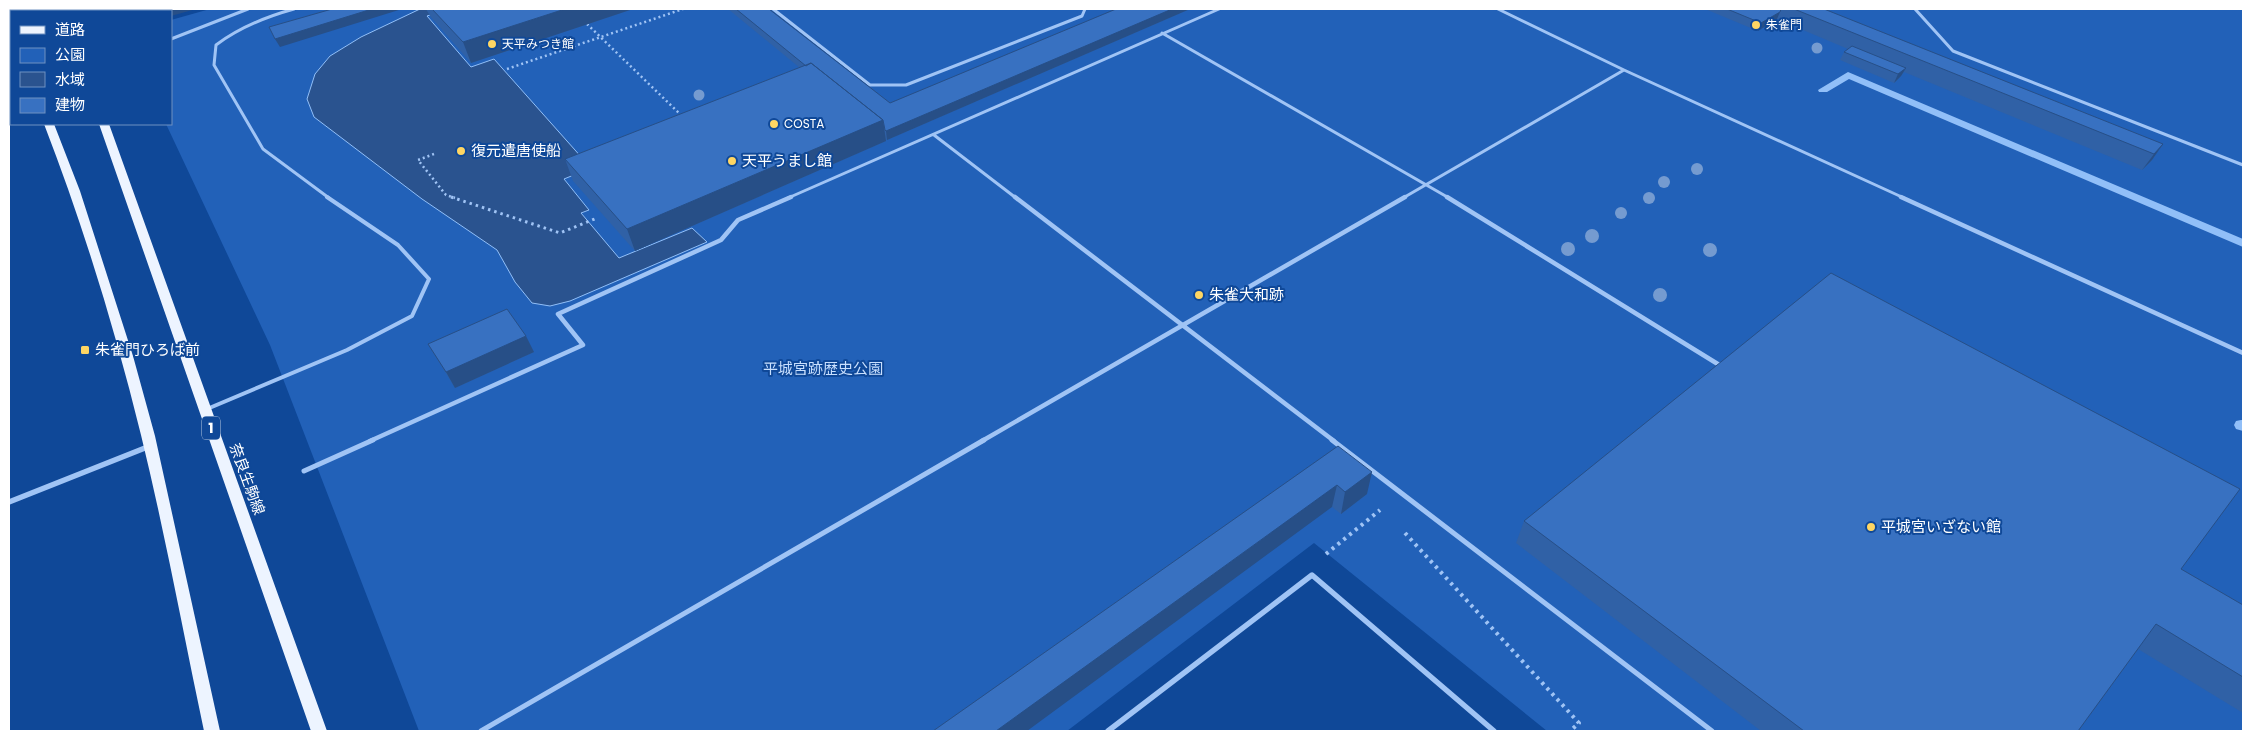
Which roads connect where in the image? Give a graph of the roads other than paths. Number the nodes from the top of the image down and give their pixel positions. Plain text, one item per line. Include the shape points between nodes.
1 (248, 9) edge
2 (294, 9) edge
3 (773, 9) edge
4 (1085, 9) edge
5 (1219, 9) edge
6 (1498, 9) edge
7 (1915, 9) edge
8 (1162, 33) junction
9 (172, 39) edge
10 (1624, 70) junction
11 (49, 125) edge
12 (104, 125) edge
13 (934, 135) junction
14 (2243, 165) edge
15 (1426, 184) junction
16 (1185, 325) junction
17 (2243, 353) edge
18 (1727, 370) edge
19 (205, 410) junction
20 (151, 446) junction
21 (304, 471) dead end
22 (9, 502) edge
23 (212, 731) edge
24 (319, 731) edge
25 (481, 731) edge
26 (1108, 731) edge
27 (1494, 731) edge
28 (1712, 731) edge

1 - 9 street
2 - 19 lane via 234,30 216,45 214,65 263,149 398,245 429,279 412,316 347,350
3 - 4 lane via 870,85 906,85 1082,16
5 - 8 street
6 - 10 street
7 - 14 street via 1953,51
8 - 13 street
8 - 15 street
10 - 15 street
10 - 17 street
11 - 20 main road via 75,191 127,356
12 - 19 main road, 奈良生駒線 / 1
13 - 16 street
13 - 21 street via 738,220 721,240 558,314 583,345
15 - 16 street
15 - 18 street
16 - 25 street
16 - 28 street
19 - 24 main road, 奈良生駒線 / 1
20 - 22 street
20 - 23 main road
26 - 27 street via 1313,576

